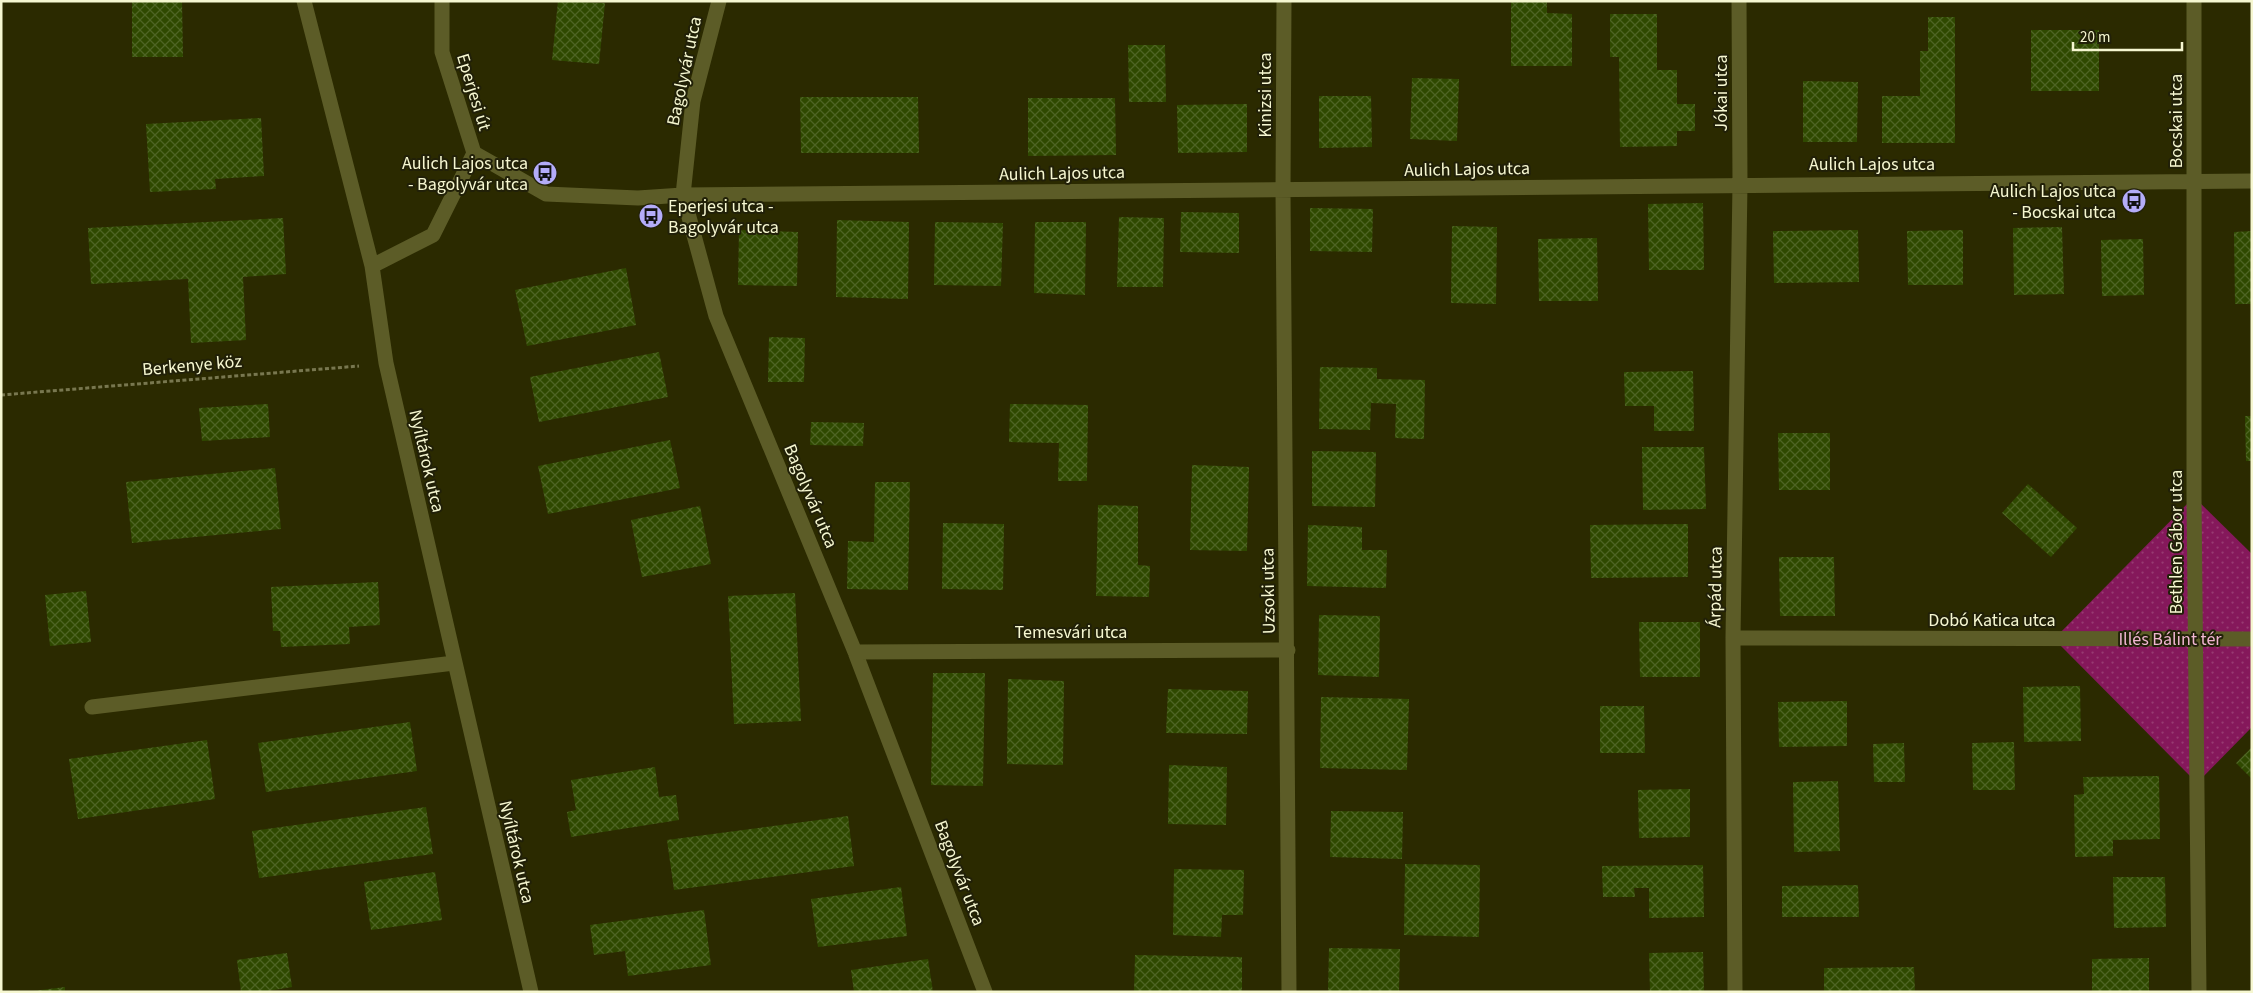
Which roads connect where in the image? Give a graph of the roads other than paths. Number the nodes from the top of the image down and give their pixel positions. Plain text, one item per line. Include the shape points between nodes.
1 (304, 1) edge
2 (442, 1) edge
3 (719, 1) edge
4 (1284, 1) edge
5 (1739, 1) edge
6 (2194, 1) edge
7 (474, 153) junction
8 (2195, 181) junction
9 (2252, 181) edge
10 (1740, 184) junction
11 (1283, 190) junction
12 (683, 195) junction
13 (372, 266) junction
14 (1733, 638) junction
15 (2195, 639) junction
16 (2252, 639) edge
17 (1288, 650) junction
18 (855, 652) junction
19 (454, 663) junction
20 (92, 707) dead end
21 (531, 992) edge
22 (985, 992) edge
23 (1289, 992) edge
24 (1735, 992) edge
25 (2199, 992) edge

1 - 13 street, Nyíltárok utca
2 - 7 street, Eperjesi út via 442,52
3 - 12 street, Bagolyvár utca via 694,102
4 - 11 street, Kinizsi utca
5 - 10 street, Jókai utca
6 - 8 street, Bocskai utca
7 - 12 street, Eperjesi út via 546,194 638,198
7 - 13 street via 433,235
8 - 9 street, Aulich Lajos utca
8 - 10 street, Aulich Lajos utca
8 - 15 street, Bethlen Gábor utca
10 - 11 street, Aulich Lajos utca
10 - 14 street, Árpád utca
11 - 12 street, Aulich Lajos utca
11 - 17 street, Uzsoki utca
12 - 18 street, Bagolyvár utca via 716,316
13 - 19 street, Nyíltárok utca via 386,363
14 - 15 street, Dobó Katica utca
14 - 24 street, Árpád utca
15 - 16 street, Dobó Katica utca
15 - 25 street, Bethlen Gábor utca
17 - 18 street, Temesvári utca
17 - 23 street, Uzsoki utca
18 - 22 street, Bagolyvár utca
19 - 20 street
19 - 21 street, Nyíltárok utca

